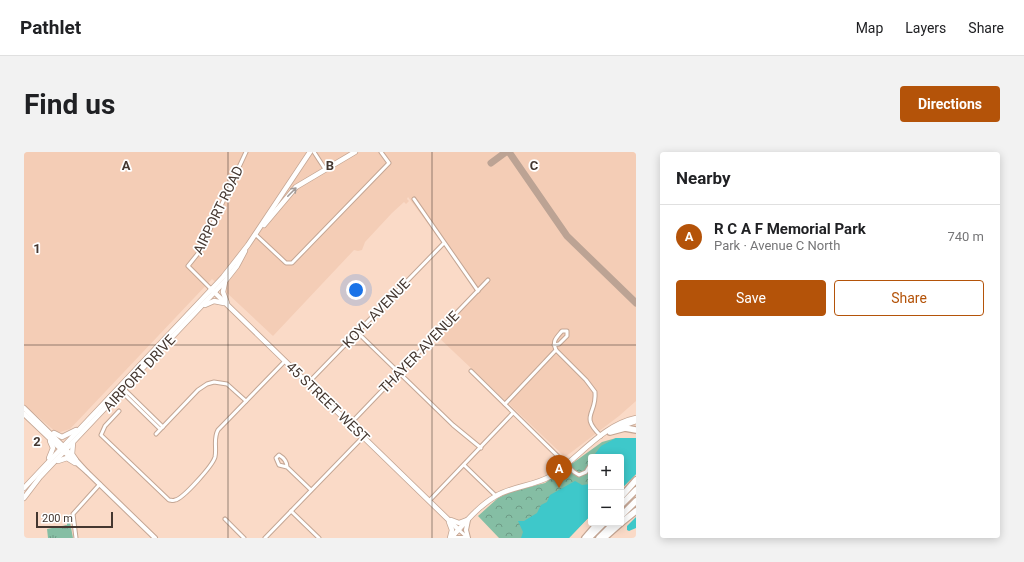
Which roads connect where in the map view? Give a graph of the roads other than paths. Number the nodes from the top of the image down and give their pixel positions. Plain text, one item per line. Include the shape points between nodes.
1 (246, 152) edge
2 (310, 152) edge
3 (314, 152) edge
4 (354, 152) edge
5 (381, 152) edge
6 (324, 169) junction
7 (414, 198) dead end
8 (256, 233) junction
9 (444, 243) junction
10 (248, 245) junction
11 (188, 266) joint
12 (226, 280) junction
13 (488, 280) dead end
14 (213, 291) junction
15 (478, 291) junction
16 (228, 305) junction
17 (200, 308) junction
18 (357, 332) junction
19 (554, 345) junction
20 (556, 350) junction
21 (285, 361) junction
22 (471, 371) dead end
23 (399, 373) junction
24 (308, 383) junction
25 (123, 391) junction
26 (246, 401) junction
27 (505, 404) junction
28 (24, 408) edge
29 (119, 411) dead end
30 (513, 413) junction
31 (24, 414) edge
32 (636, 418) edge
33 (636, 421) edge
34 (87, 422) junction
35 (350, 424) junction
36 (43, 426) junction
37 (162, 428) junction
38 (636, 430) edge
39 (42, 431) junction
40 (610, 432) junction
41 (156, 434) dead end
42 (601, 436) junction
43 (363, 437) junction
44 (73, 443) junction
45 (481, 448) junction
46 (64, 449) junction
47 (76, 461) junction
48 (48, 465) junction
49 (464, 465) junction
50 (567, 465) junction
51 (287, 467) dead end
52 (588, 469) edge
53 (636, 480) edge
54 (100, 484) junction
55 (24, 488) edge
56 (311, 490) junction
57 (636, 490) edge
58 (624, 494) edge
59 (496, 496) junction
60 (24, 498) edge
61 (429, 501) junction
62 (636, 501) edge
63 (624, 502) edge
64 (292, 511) junction
65 (636, 511) edge
66 (624, 513) edge
67 (225, 519) dead end
68 (448, 519) junction
69 (468, 520) junction
70 (624, 521) edge
71 (595, 526) edge
72 (601, 526) edge
73 (611, 526) edge
74 (618, 526) edge
75 (459, 530) junction
76 (76, 538) edge
77 (155, 538) edge
78 (244, 538) edge
79 (265, 538) edge
80 (319, 538) edge
81 (451, 538) edge
82 (467, 538) edge
83 (585, 538) edge
84 (589, 538) edge
85 (599, 538) edge
86 (604, 538) edge

1 - 11 street, AIRPORT ROAD via 200,251
2 - 8 main road, AIRPORT DRIVE
3 - 6 street
4 - 6 main road, AIRPORT DRIVE
5 - 8 street via 389,163 292,263 285,262
8 -> 6 main road, AIRPORT DRIVE via 292,191
7 - 9 street
8 - 10 main road, AIRPORT DRIVE
9 - 15 street
9 - 18 street, KOYL AVENUE
10 - 12 main road, AIRPORT DRIVE
10 - 14 main road, AIRPORT DRIVE
11 - 14 street, 45 STREET WEST
12 - 14 main road, AIRPORT DRIVE
12 - 16 main road via 223,292
13 - 15 street, THAYER AVENUE
14 - 16 main road, 45 STREET WEST
14 - 17 main road, AIRPORT DRIVE
14 - 34 main road, AIRPORT DRIVE
15 - 23 street, THAYER AVENUE
16 - 17 main road via 214,300
16 - 21 main road, 45 STREET WEST
17 - 25 main road, AIRPORT DRIVE
18 - 23 street
18 - 24 street, KOYL AVENUE
19 - 19 street via 559,344 567,336 567,331 562,331 554,340
19 - 20 street
20 - 27 street
20 - 42 street via 595,392 590,424
21 - 24 main road, 45 STREET WEST
21 - 26 street
22 - 27 street
23 - 35 street, THAYER AVENUE
23 - 45 street
24 - 35 main road, 45 STREET WEST
25 - 37 street
25 - 44 main road, AIRPORT DRIVE
26 - 29 street via 217,433 212,465 176,500 169,500 101,435 105,426
26 - 37 street via 227,384 214,382 200,389
27 - 30 street
28 - 36 main road
30 - 45 street
30 - 50 street
31 - 39 main road
32 - 42 main road via 618,424
33 - 40 main road
34 - 36 main road via 68,436 62,437
34 - 46 main road, AIRPORT DRIVE
35 - 43 main road, 45 STREET WEST
36 - 46 main road
37 - 41 street
38 - 40 highway via 625,428
39 - 46 main road
39 - 48 main road via 53,448
40 - 42 main road
42 - 50 main road
43 - 56 street
43 - 61 main road, 45 STREET WEST
44 - 46 main road, AIRPORT DRIVE
44 - 47 main road via 72,454
45 - 49 street
46 - 47 street
46 - 48 main road, AIRPORT DRIVE
47 - 48 main road via 64,458
47 - 54 street
48 - 55 main road, AIRPORT DRIVE
48 - 60 main road, AIRPORT DRIVE
49 - 59 street
49 - 61 street
50 - 52 street via 579,475
50 - 59 main road via 541,482
51 - 56 street
53 - 58 highway
54 - 76 street via 72,514
54 - 77 street
56 - 64 street
57 - 63 highway
59 - 69 main road
61 - 68 main road, 45 STREET WEST
62 - 66 highway
64 - 79 street
64 - 80 street
65 - 70 highway
67 - 78 street
68 - 69 main road via 459,523
68 - 75 main road, 45 STREET WEST
68 - 81 main road via 452,527
69 - 75 main road
69 - 82 street
71 - 83 highway
72 - 84 highway
73 - 85 highway
74 - 86 highway
75 - 81 main road
75 - 82 street, 45 STREET WEST
81 - 82 street

